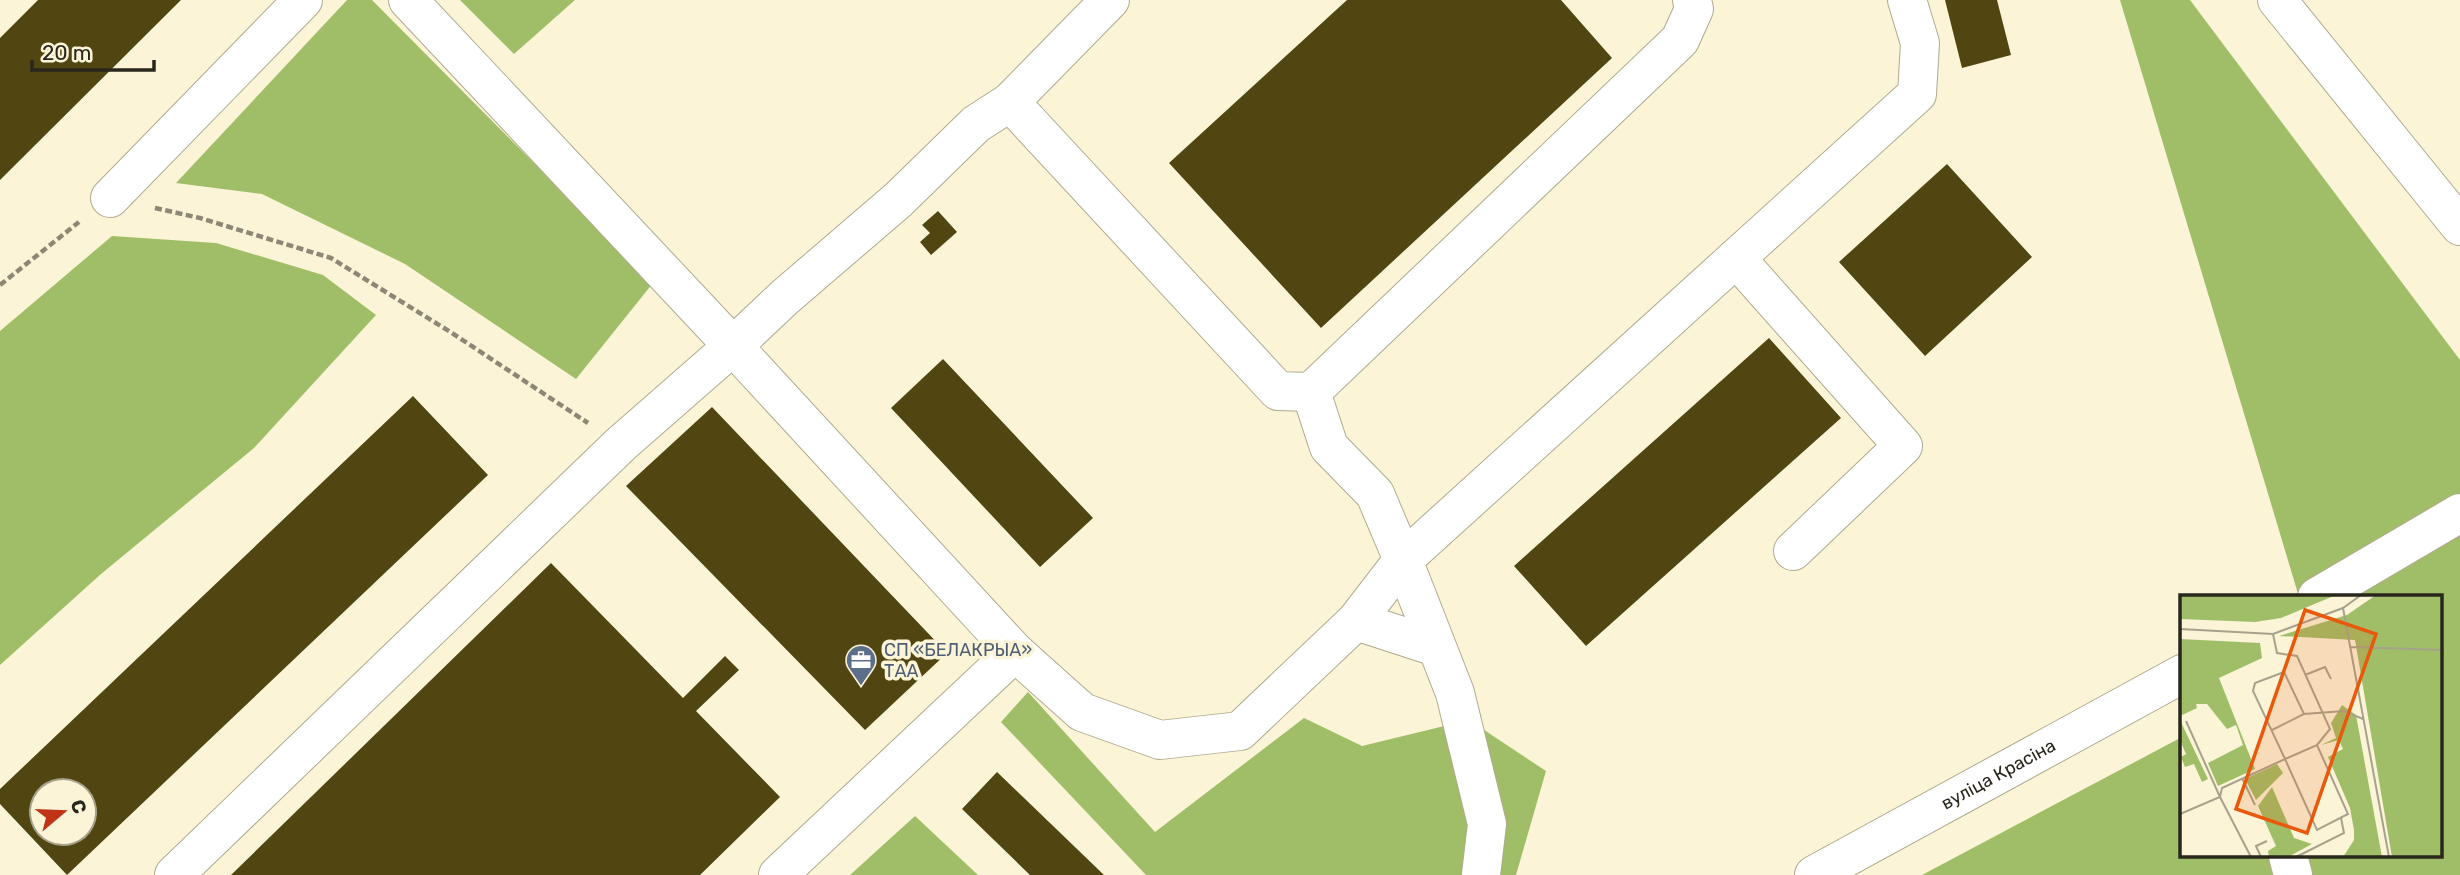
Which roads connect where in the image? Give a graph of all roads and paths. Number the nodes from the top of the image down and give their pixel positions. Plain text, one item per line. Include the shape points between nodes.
1 (303, 0) edge
2 (408, 0) edge
3 (1110, 0) edge
4 (1692, 0) edge
5 (1907, 0) edge
6 (2277, 0) edge
7 (1010, 102) junction
8 (110, 198) junction
9 (2460, 226) edge
10 (1737, 258) junction
11 (0, 285) edge
12 (733, 346) junction
13 (1311, 392) junction
14 (621, 444) junction
15 (2460, 513) edge
16 (1793, 551) dead end
17 (1403, 560) junction
18 (2320, 595) edge
19 (1356, 621) junction
20 (1436, 646) junction
21 (1016, 652) junction
22 (2180, 675) edge
23 (2289, 858) edge
24 (174, 875) edge
25 (778, 875) edge
26 (1480, 875) edge
27 (1814, 875) edge
28 (2293, 875) edge

1 - 8 street
2 - 12 street
3 - 7 street
4 - 13 street via 1694,9 1680,40
5 - 10 street via 1920,43 1917,94
6 - 9 street
7 - 12 street via 976,124 898,200
7 - 13 street via 1278,391
8 - 11 path
8 - 14 path via 200,218 331,258
10 - 16 street via 1903,446
10 - 17 street
12 - 14 street
12 - 21 street
13 - 17 street via 1329,447 1375,494
14 - 24 street
15 - 18 street
17 - 19 street
17 - 20 street
19 - 20 street
19 - 21 street via 1240,732 1160,740 1082,712
20 - 26 street via 1455,693 1487,824
21 - 25 street
22 - 27 street, вуліца Красіна
23 - 28 street

